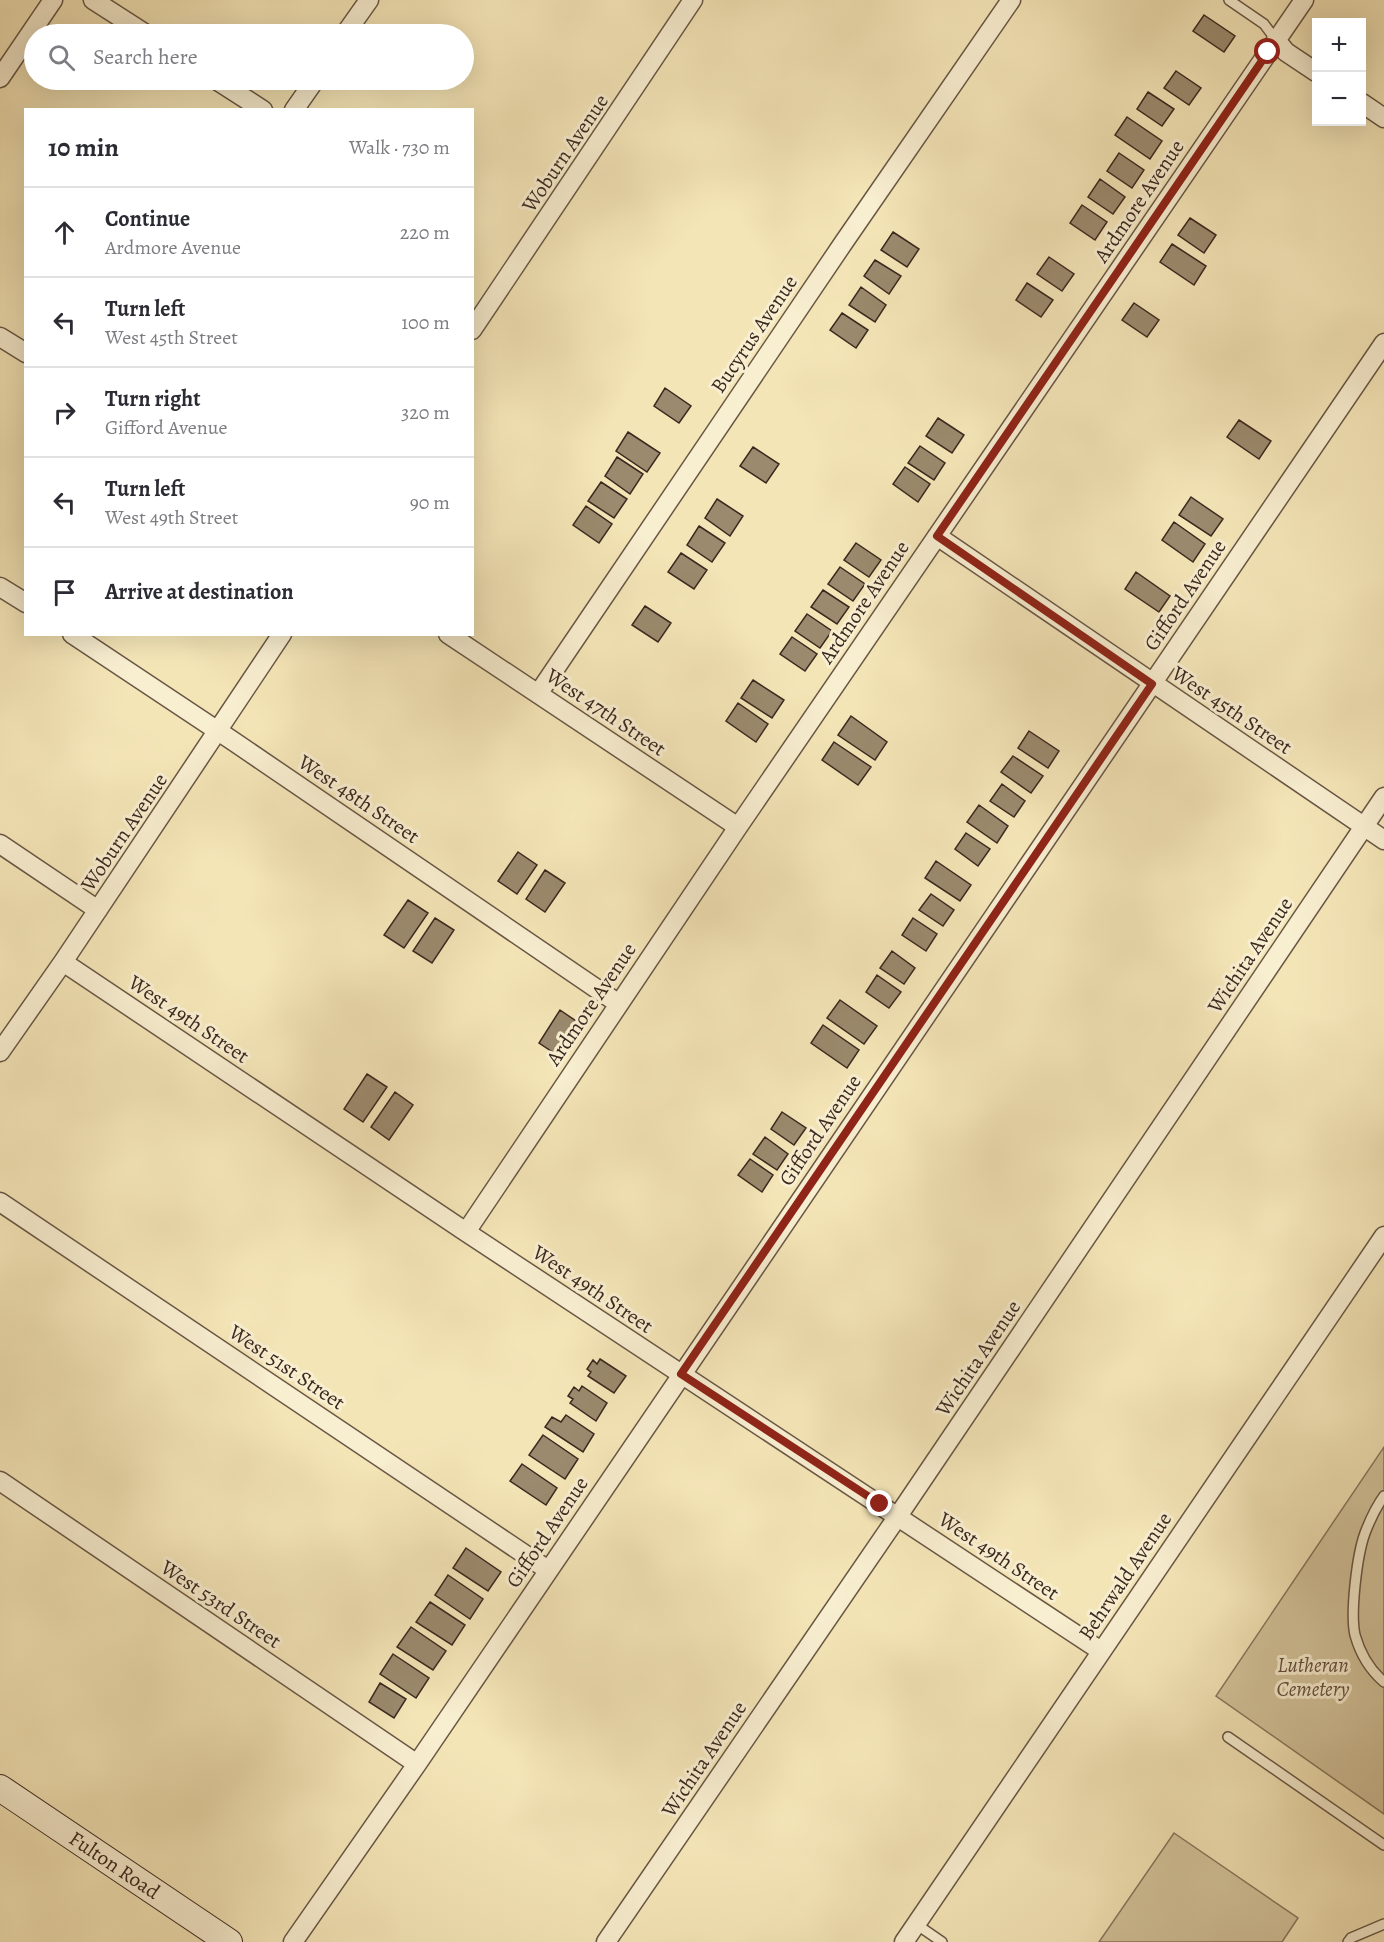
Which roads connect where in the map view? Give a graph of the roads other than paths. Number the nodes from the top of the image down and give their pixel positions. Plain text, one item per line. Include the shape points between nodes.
1 (53, 0) edge
2 (93, 0) edge
3 (369, 0) edge
4 (693, 0) edge
5 (1011, 0) edge
6 (1229, 0) edge
7 (1304, 0) edge
8 (37, 24) edge
9 (130, 24) edge
10 (352, 24) edge
11 (1276, 40) junction
12 (24, 43) edge
13 (1312, 69) edge
14 (0, 78) edge
15 (231, 90) edge
16 (308, 90) edge
17 (1366, 106) edge
18 (259, 108) edge
19 (295, 108) edge
20 (1384, 118) edge
21 (474, 327) edge
22 (0, 337) edge
23 (1384, 343) edge
24 (24, 352) edge
25 (937, 536) junction
26 (0, 587) edge
27 (24, 602) edge
28 (75, 636) edge
29 (281, 636) edge
30 (451, 636) edge
31 (1152, 684) junction
32 (538, 694) junction
33 (219, 731) junction
34 (1384, 797) edge
35 (1364, 826) junction
36 (738, 827) junction
37 (1384, 840) edge
38 (0, 844) edge
39 (98, 910) junction
40 (63, 962) junction
41 (619, 1004) junction
42 (0, 1052) edge
43 (0, 1202) edge
44 (466, 1232) junction
45 (1384, 1236) edge
46 (681, 1374) junction
47 (0, 1481) edge
48 (1384, 1496) edge
49 (898, 1516) junction
50 (548, 1570) junction
51 (1101, 1651) junction
52 (1384, 1682) edge
53 (1228, 1737) dead end
54 (417, 1764) junction
55 (0, 1788) edge
56 (1384, 1845) edge
57 (916, 1924) junction
58 (1384, 1924) edge
59 (229, 1942) edge
60 (293, 1942) edge
61 (606, 1942) edge
62 (904, 1942) edge
63 (942, 1942) edge
64 (1348, 1942) edge

1 - 8 street
2 - 9 street
3 - 10 street
4 - 21 street, Woburn Avenue
5 - 32 street, Bucyrus Avenue
6 - 11 lane via 1264,24
7 - 11 street, Ardmore Avenue
11 - 13 street via 1286,52
11 - 25 street, Ardmore Avenue
12 - 14 street
15 - 18 street
16 - 19 street
17 - 20 street
22 - 24 street
23 - 31 street, Gifford Avenue
25 - 31 street, West 45th Street
25 - 36 street, Ardmore Avenue
26 - 27 street
28 - 33 street, West 48th Street
29 - 33 street, Woburn Avenue
30 - 32 street, West 47th Street
31 - 35 street, West 45th Street
31 - 46 street, Gifford Avenue
32 - 36 street, West 47th Street
33 - 39 street, Woburn Avenue
33 - 41 street, West 48th Street
34 - 35 street, Wichita Avenue
35 - 37 street, West 45th Street
35 - 49 street, Wichita Avenue
36 - 41 street, Ardmore Avenue
38 - 39 street
39 - 40 street, Woburn Avenue
40 - 42 street, Woburn Avenue
40 - 44 street, West 49th Street
41 - 44 street, Ardmore Avenue
43 - 50 street, West 51st Street
44 - 46 street, West 49th Street
45 - 51 street, Behrwald Avenue
46 - 49 street, West 49th Street
46 - 50 street, Gifford Avenue
47 - 54 street, West 53rd Street
48 - 52 lane via 1364,1535 1353,1614 1362,1656
49 - 51 street, West 49th Street
49 - 61 street, Wichita Avenue
50 - 54 street, Gifford Avenue
51 - 57 street, Behrwald Avenue
53 - 56 lane
54 - 60 street, Gifford Avenue
55 - 59 main road, Fulton Road
57 - 62 street, Behrwald Avenue
57 - 63 lane
58 - 64 lane

